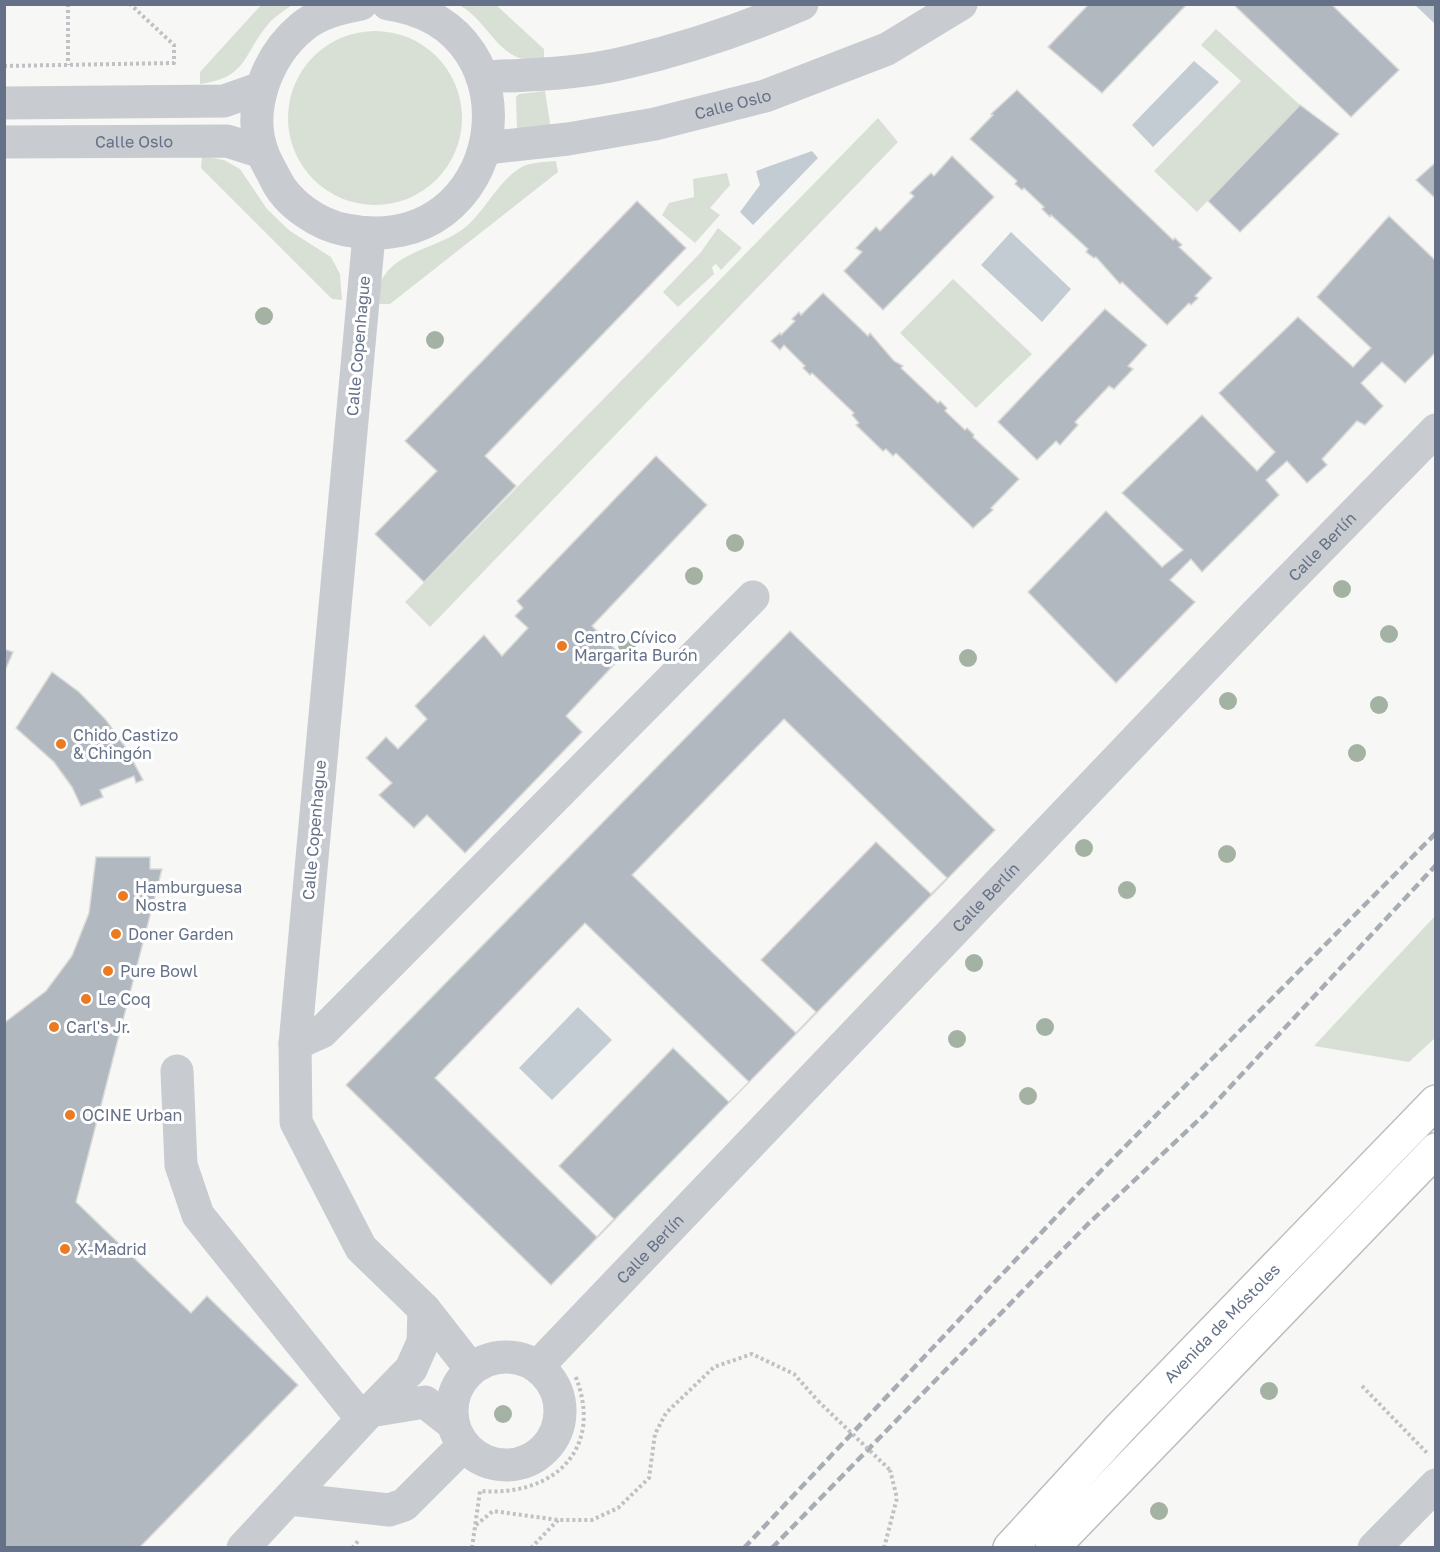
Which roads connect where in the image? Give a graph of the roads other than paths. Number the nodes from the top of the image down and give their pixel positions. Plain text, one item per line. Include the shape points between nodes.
1 (361, 4) edge
2 (388, 4) edge
3 (802, 4) edge
4 (961, 4) edge
5 (482, 76) junction
6 (261, 88) junction
7 (4, 103) edge
8 (4, 142) edge
9 (487, 148) junction
10 (262, 152) junction
11 (369, 235) junction
12 (1436, 430) edge
13 (753, 597) dead end
14 (295, 1044) junction
15 (177, 1071) dead end
16 (1436, 1102) edge
17 (1436, 1150) edge
18 (424, 1309) junction
19 (538, 1366) junction
20 (471, 1369) junction
21 (366, 1415) junction
22 (458, 1435) junction
23 (1436, 1485) edge
24 (289, 1499) junction
25 (243, 1548) edge
26 (1010, 1548) edge
27 (1052, 1548) edge
28 (1374, 1548) edge

1 - 6 street via 336,9 303,26 277,54
2 - 5 street via 408,7 439,22 465,46
3 - 5 street via 751,26 628,63 562,73
4 - 9 street, Calle Oslo via 888,50 765,96 655,124
5 - 9 street via 490,112
6 - 7 street via 224,100
6 - 10 street via 257,120
8 - 10 street, Calle Oslo via 227,141
9 - 11 street via 470,184 443,212 408,230
10 - 11 street via 278,185 303,211 334,228
11 - 14 street, Calle Copenhague
12 - 19 street, Calle Berlín
13 - 14 street via 322,1032
14 - 18 street, Calle Copenhague via 297,1122 361,1248
15 - 21 street via 182,1165 198,1215
16 - 26 main road, Avenida de Móstoles via 1121,1427
17 - 27 main road
18 - 20 street, Calle Copenhague
18 - 21 street via 423,1342 411,1369
19 - 20 street via 522,1358 504,1356
19 - 22 street via 559,1395 558,1431 548,1446 517,1465 499,1465 482,1460
20 - 22 street via 454,1394
21 - 22 street via 425,1402
21 - 24 street
22 - 24 street via 404,1505 389,1510
23 - 28 street
24 - 25 street

